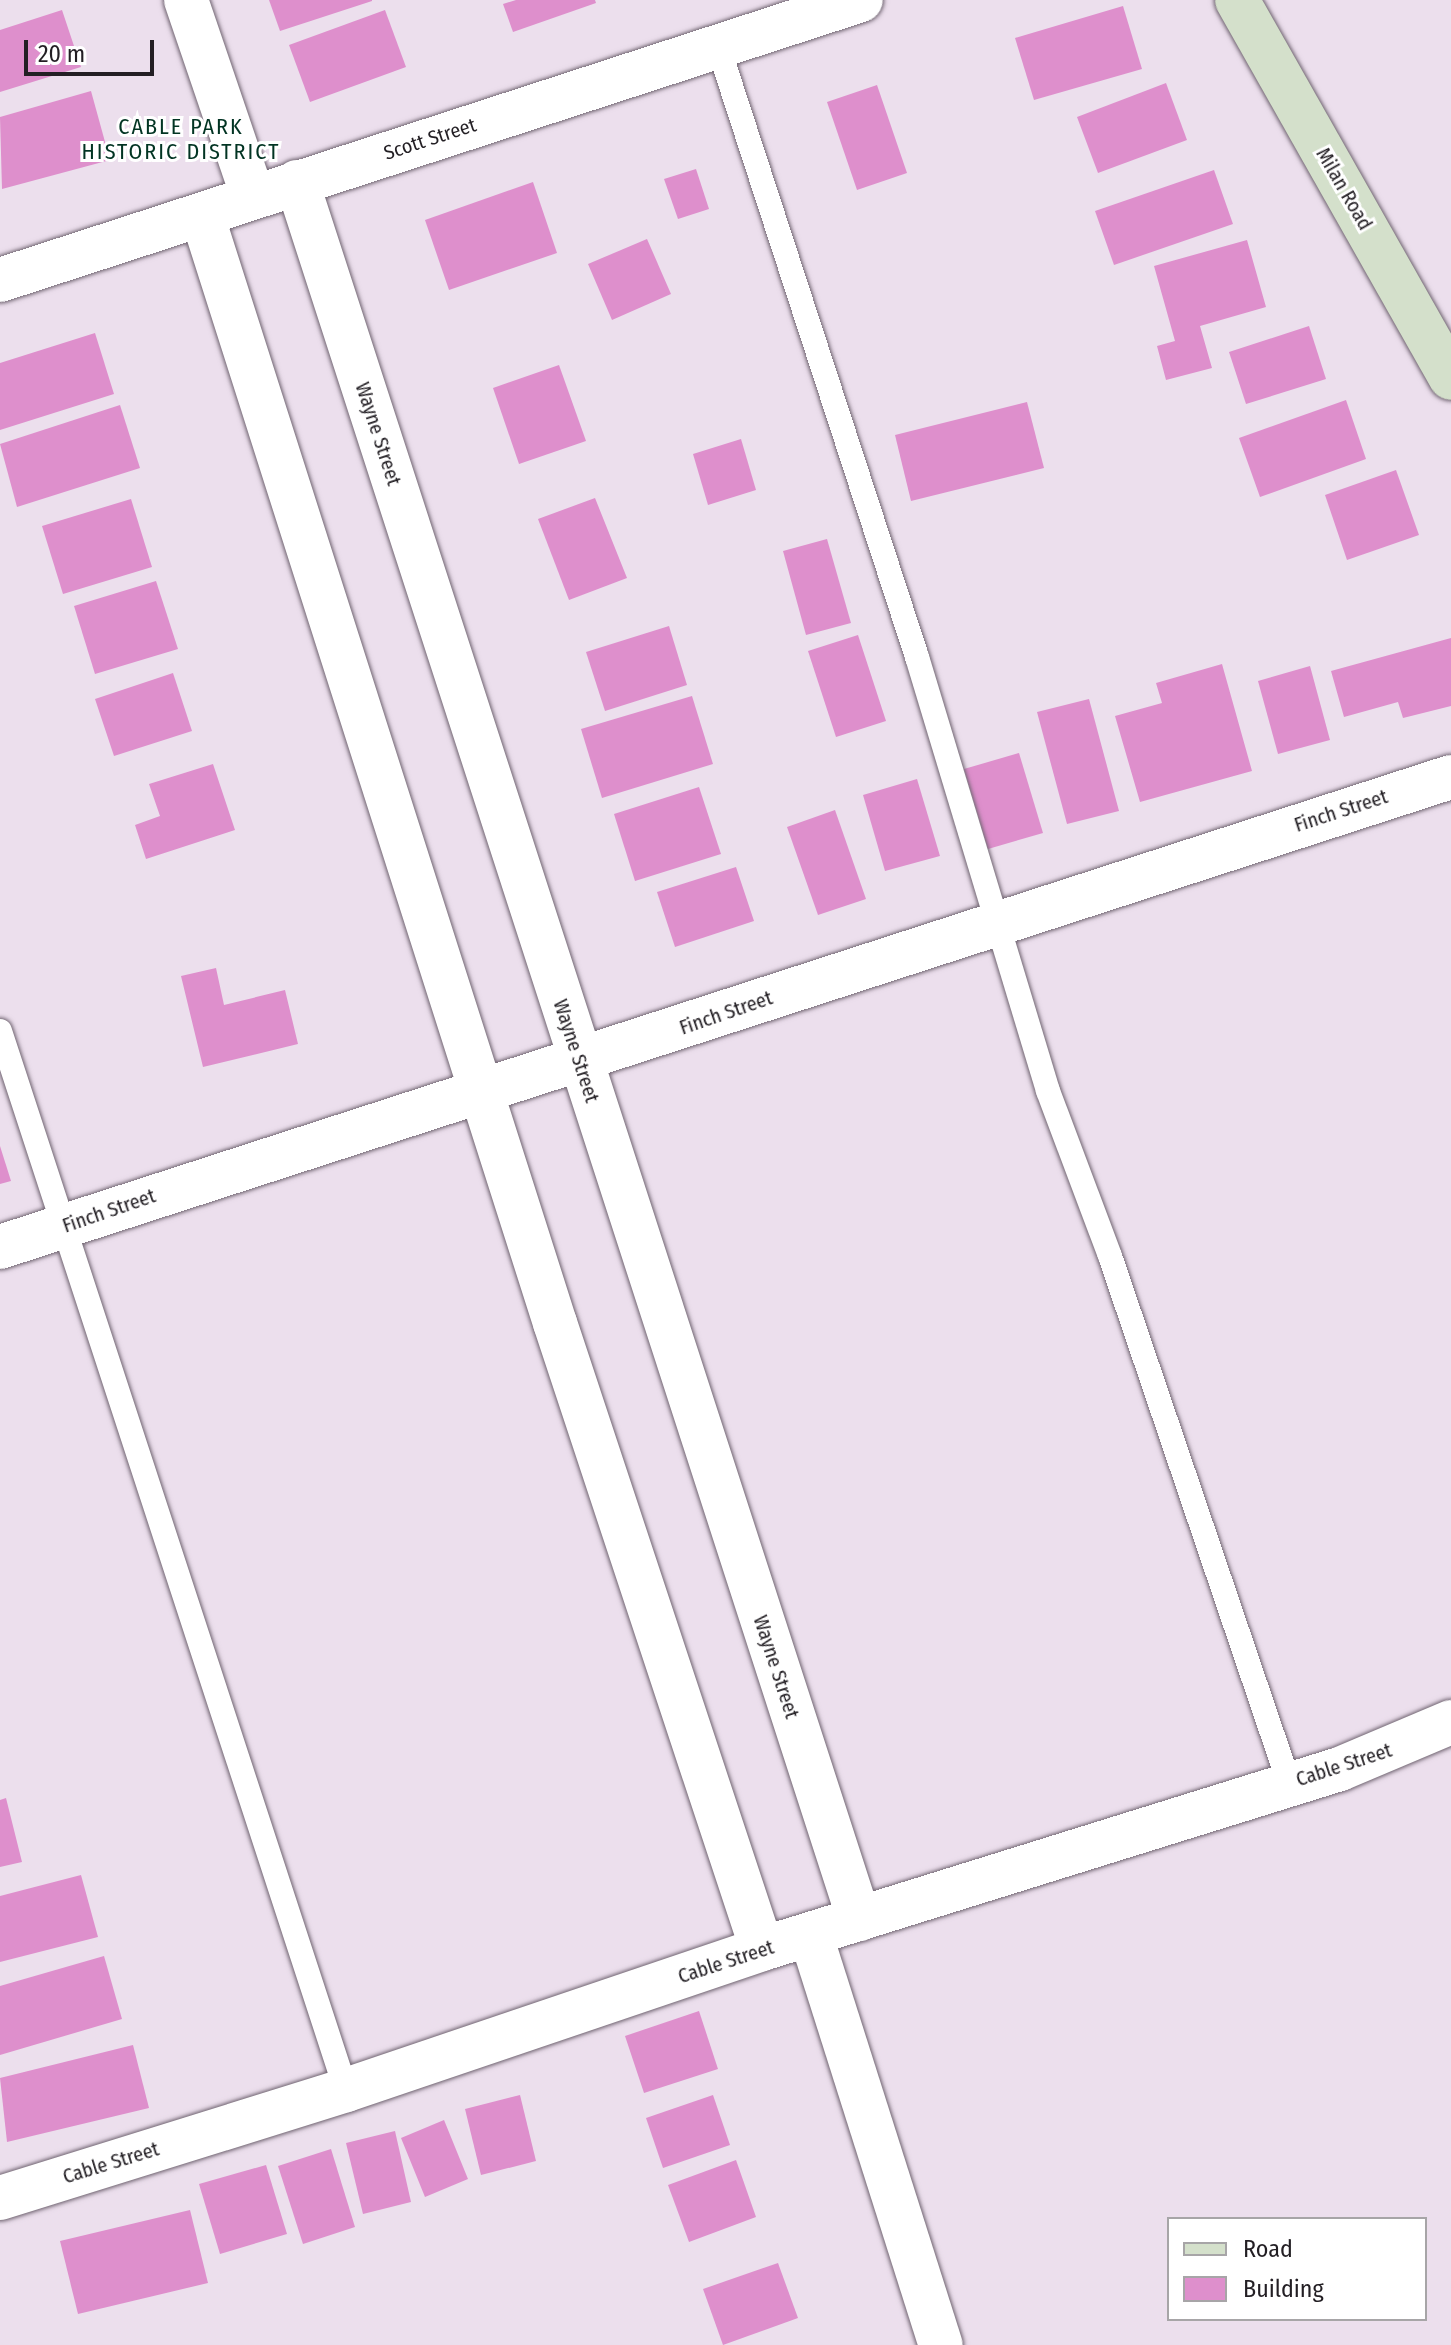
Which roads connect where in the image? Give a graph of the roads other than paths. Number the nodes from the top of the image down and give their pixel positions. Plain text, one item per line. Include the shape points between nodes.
1 (186, 0) edge
2 (861, 0) edge
3 (1237, 0) edge
4 (718, 46) junction
5 (297, 182) junction
6 (253, 197) junction
7 (202, 215) junction
8 (0, 280) edge
9 (1451, 378) edge
10 (1451, 777) edge
11 (994, 921) junction
12 (0, 1031) edge
13 (579, 1064) junction
14 (485, 1093) junction
15 (62, 1227) junction
16 (0, 1247) edge
17 (1451, 1722) edge
18 (1289, 1783) junction
19 (859, 1919) junction
20 (811, 1936) junction
21 (762, 1949) junction
22 (346, 2090) junction
23 (0, 2198) edge
24 (941, 2345) edge

1 - 6 street
2 - 4 street, Scott Street
3 - 9 street, Milan Road
4 - 5 street, Scott Street
4 - 11 lane via 917,657
5 - 6 street, Scott Street
5 - 13 street, Wayne Street
6 - 7 street, Scott Street
7 - 8 street, Scott Street
7 - 14 street
10 - 11 street, Finch Street
11 - 13 street, Finch Street
11 - 18 lane
12 - 15 lane
13 - 14 street, Finch Street
13 - 19 street, Wayne Street
14 - 15 street, Finch Street via 312,1143
14 - 21 street
15 - 16 street, Finch Street
15 - 22 lane
17 - 18 street, Cable Street via 1396,1748
18 - 19 street, Cable Street
19 - 20 street, Cable Street
20 - 21 street, Cable Street
20 - 24 street
21 - 22 street, Cable Street
22 - 23 street, Cable Street

